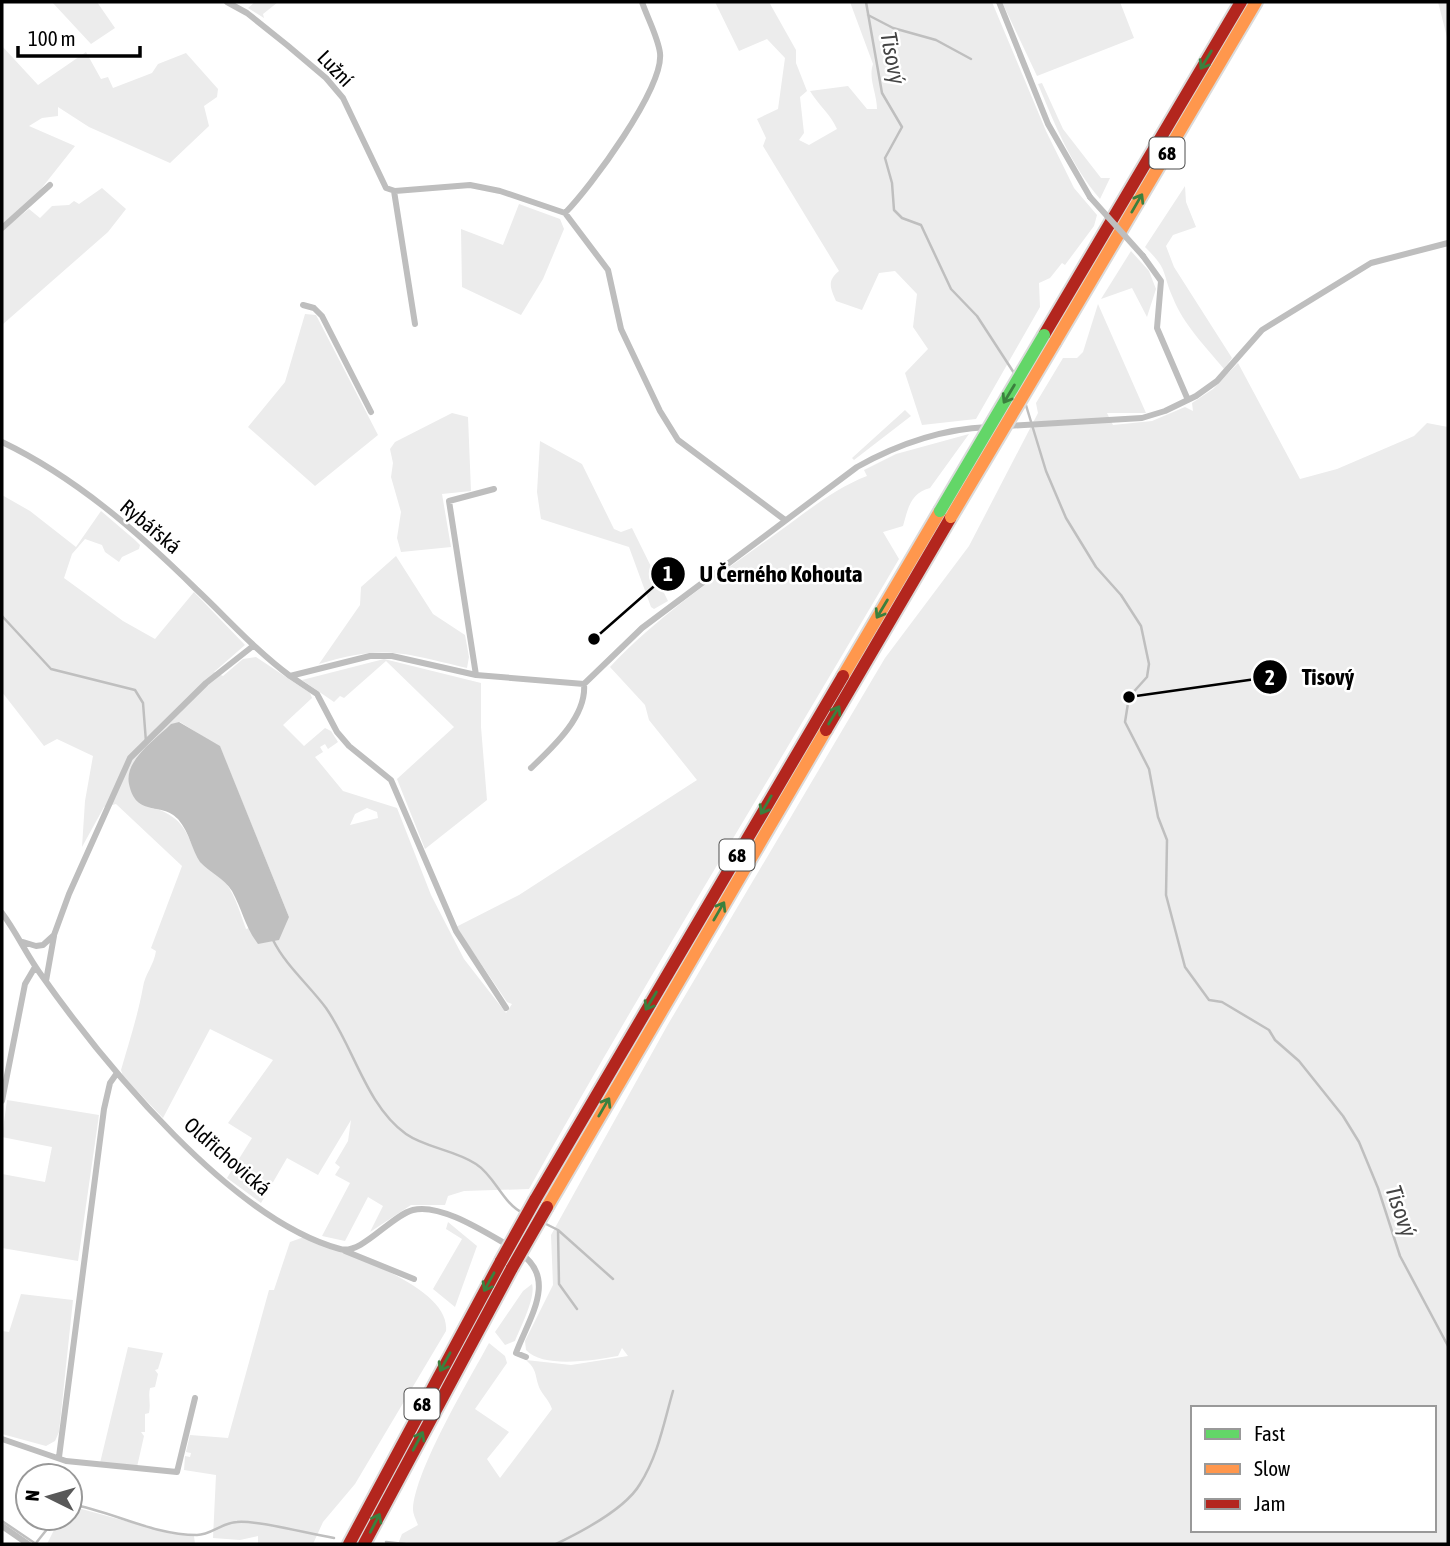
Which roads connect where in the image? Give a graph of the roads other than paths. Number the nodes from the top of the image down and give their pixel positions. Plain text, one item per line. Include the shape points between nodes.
1 (227, 2) edge
2 (642, 2) edge
3 (999, 2) edge
4 (1241, 2) edge
5 (1256, 2) edge
6 (50, 185) dead end
7 (394, 191) junction
8 (565, 213) junction
9 (2, 228) edge
10 (1448, 243) edge
11 (303, 305) dead end
12 (415, 324) dead end
13 (1188, 400) junction
14 (371, 412) dead end
15 (2, 442) edge
16 (494, 489) dead end
17 (946, 514) junction
18 (785, 520) junction
19 (253, 646) junction
20 (476, 675) junction
21 (290, 676) junction
22 (584, 684) junction
23 (531, 768) dead end
24 (2, 913) edge
25 (54, 934) junction
26 (23, 942) junction
27 (35, 967) junction
28 (46, 981) junction
29 (506, 1008) dead end
30 (117, 1073) junction
31 (2, 1101) edge
32 (343, 1250) junction
33 (507, 1264) junction
34 (414, 1279) dead end
35 (526, 1357) dead end
36 (195, 1398) dead end
37 (2, 1439) edge
38 (59, 1457) junction
39 (2, 1526) edge
40 (28, 1544) edge
41 (349, 1544) edge
42 (364, 1544) edge

1 - 7 street, Lužní via 326,78 343,98 386,188
2 - 8 street via 660,53 654,76 618,144
3 - 13 street, bridge via 1048,124 1079,184 1161,281 1157,328
4 -> 17 highway, 68, bridge via 1044,335
17 -> 5 highway, 68, bridge via 1055,342
6 - 9 street
7 - 8 street via 470,185
7 - 12 street
8 - 18 street via 608,270 621,329 678,440
10 - 13 street via 1371,263 1262,330 1217,381
11 - 14 street via 322,316
13 - 18 street via 1142,418 966,428 893,446
15 - 19 street, Rybářská via 41,461 95,501 160,554
16 - 20 street via 449,501
33 -> 17 highway, 68, bridge via 547,1207
17 -> 33 highway, 68, bridge via 535,1200
18 - 22 street via 642,628
19 - 21 street, Rybářská
19 - 25 street via 206,683 130,758
20 - 21 street via 392,656 370,656
20 - 22 street
21 - 29 street, Rybářská via 317,694 349,746 391,780 456,931
22 - 23 street via 584,700 561,738
24 - 26 street, Oldřichovická
25 - 26 street via 36,947
25 - 28 street
26 - 27 street, Oldřichovická
27 - 28 street, Oldřichovická
27 - 31 street via 24,984
28 - 30 street, Oldřichovická
30 - 32 street, Oldřichovická via 241,1196 296,1230
30 - 38 street via 104,1109
32 - 34 street, Oldřichovická
32 - 35 street via 358,1247 414,1210 450,1214 508,1245 530,1259 540,1279 516,1353
33 -> 41 highway, 68
42 -> 33 highway, 68
36 - 38 street via 177,1472
37 - 38 street
39 - 40 street

